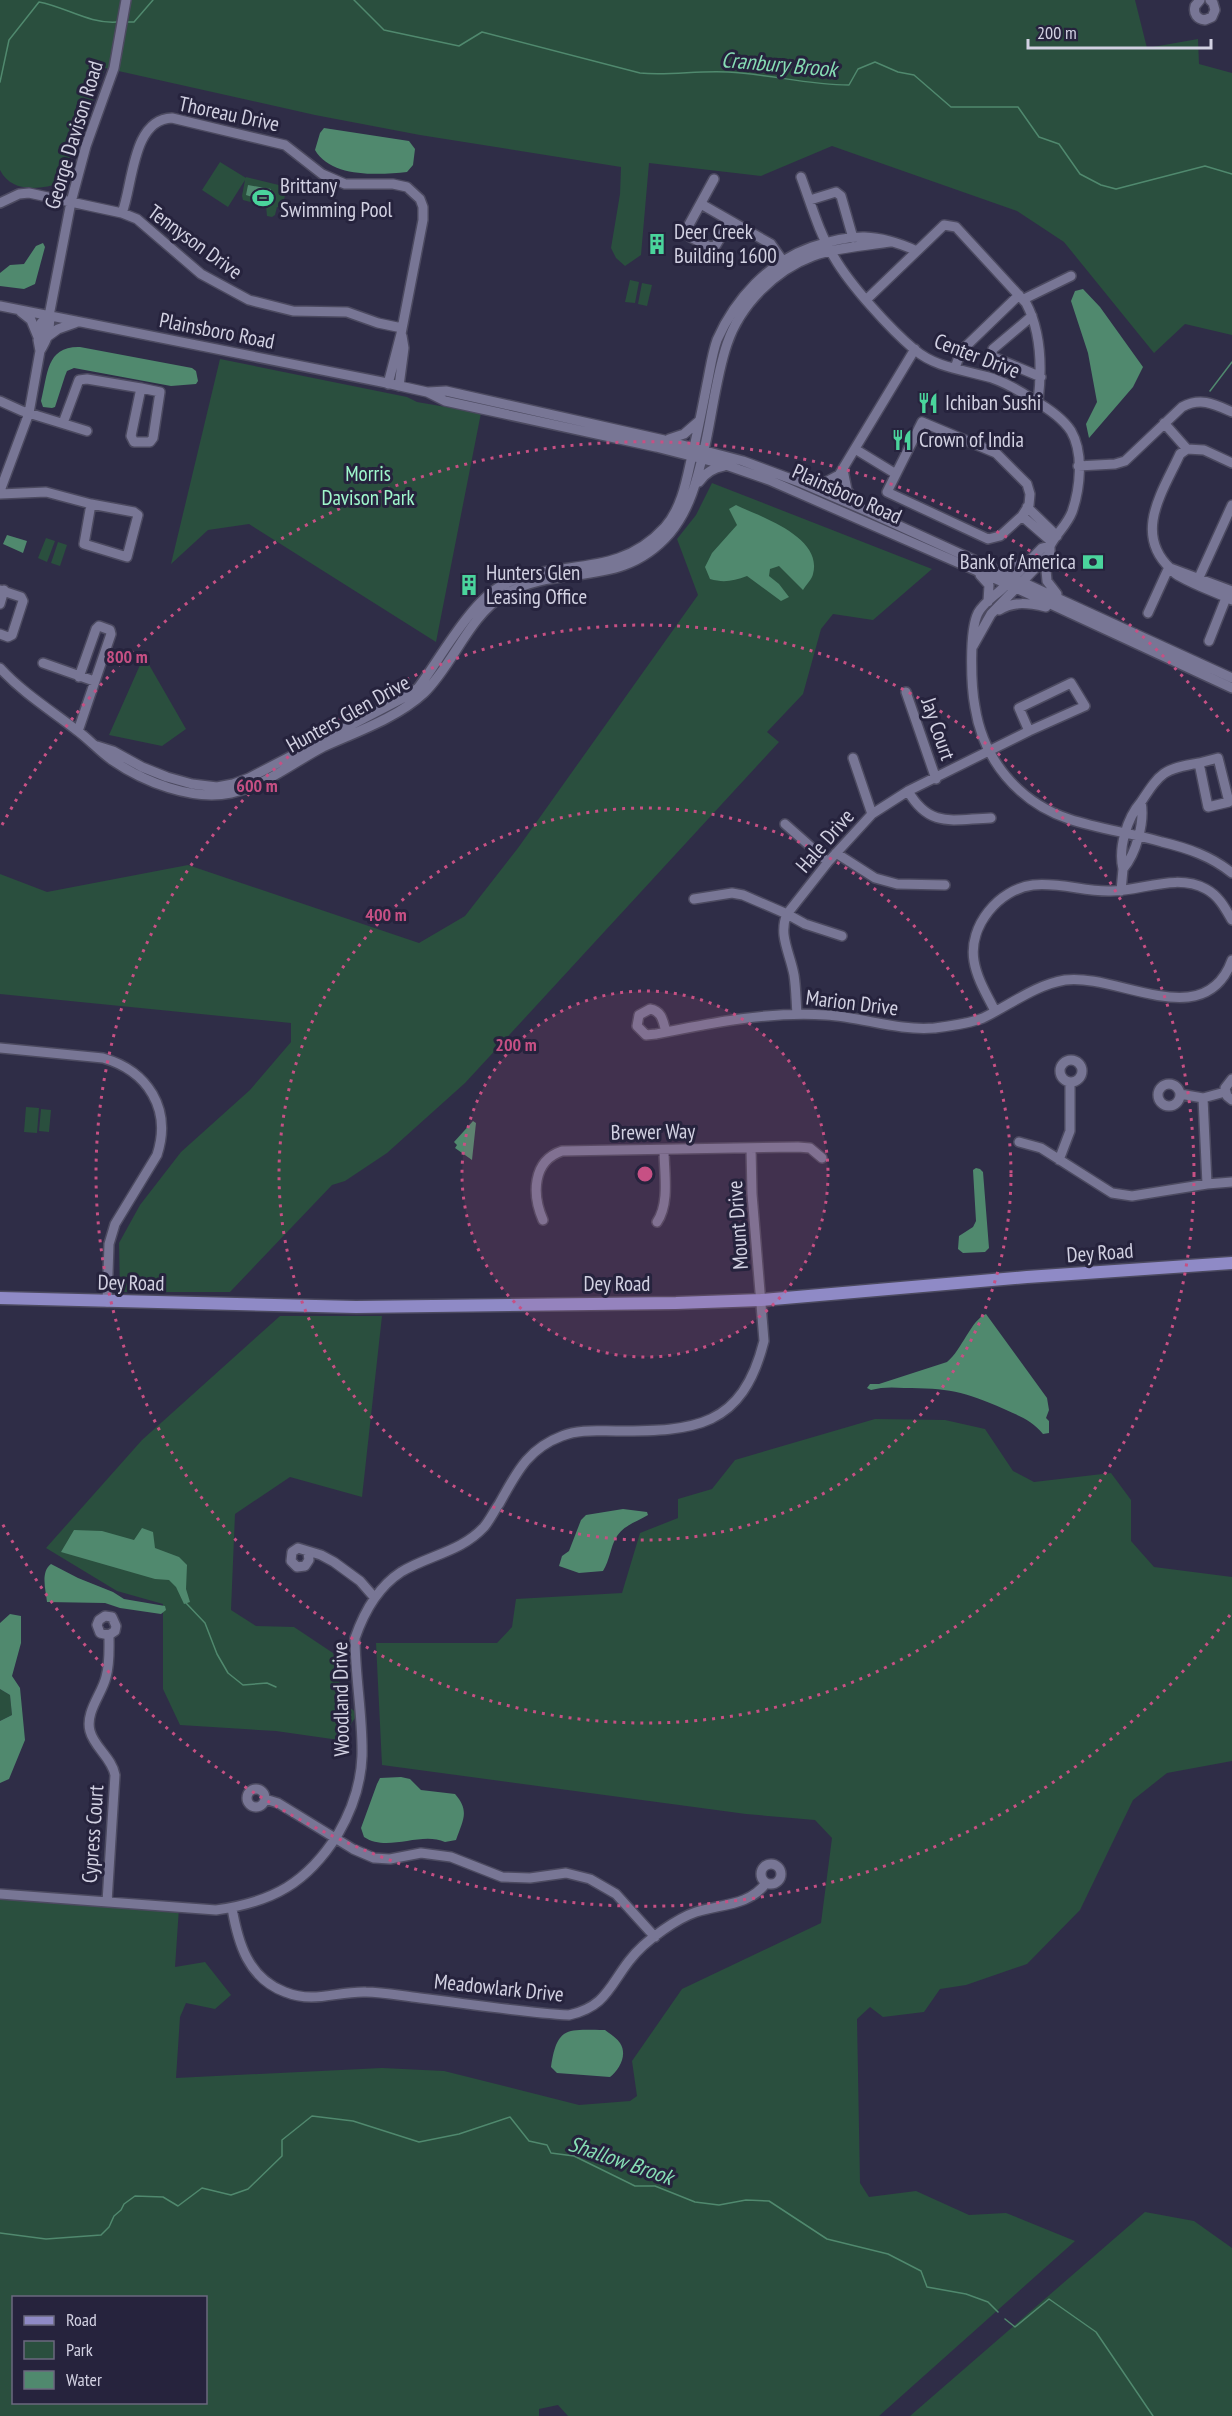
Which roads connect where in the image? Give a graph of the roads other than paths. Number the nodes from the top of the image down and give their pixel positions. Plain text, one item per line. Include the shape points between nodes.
1 (1210, 0) edge
2 (1197, 1) edge
3 (126, 3) edge
4 (801, 177) dead end
5 (714, 179) dead end
6 (810, 200) junction
7 (71, 202) junction
8 (0, 203) edge
9 (701, 204) junction
10 (122, 213) junction
11 (730, 221) junction
12 (853, 238) junction
13 (893, 241) junction
14 (828, 247) junction
15 (917, 251) junction
16 (785, 265) junction
17 (1071, 276) dead end
18 (1022, 297) junction
19 (867, 299) junction
20 (0, 306) edge
21 (19, 310) junction
22 (49, 316) junction
23 (1032, 316) junction
24 (80, 322) junction
25 (402, 331) junction
26 (43, 337) junction
27 (915, 350) junction
28 (955, 368) junction
29 (1041, 377) junction
30 (388, 384) junction
31 (399, 386) junction
32 (141, 388) junction
33 (427, 392) junction
34 (0, 401) edge
35 (1038, 402) junction
36 (1232, 412) edge
37 (29, 413) junction
38 (699, 421) junction
39 (63, 423) junction
40 (1164, 423) junction
41 (87, 431) dead end
42 (664, 440) junction
43 (855, 449) junction
44 (1187, 449) junction
45 (698, 453) junction
46 (1232, 463) edge
47 (726, 465) junction
48 (1078, 466) junction
49 (843, 470) junction
50 (896, 474) junction
51 (802, 483) junction
52 (694, 489) junction
53 (0, 493) edge
54 (91, 504) junction
55 (1232, 505) edge
56 (1024, 511) junction
57 (869, 512) junction
58 (1053, 541) junction
59 (1032, 558) junction
60 (1045, 559) junction
61 (1169, 567) junction
62 (974, 570) junction
63 (1002, 571) junction
64 (1011, 581) junction
65 (1198, 581) junction
66 (1020, 585) junction
67 (2, 590) edge
68 (1230, 595) edge
69 (1066, 601) junction
70 (988, 602) junction
71 (0, 604) edge
72 (1067, 613) junction
73 (1148, 613) dead end
74 (991, 614) junction
75 (0, 634) edge
76 (1209, 641) dead end
77 (973, 646) junction
78 (43, 663) dead end
79 (0, 668) edge
80 (79, 677) junction
81 (1232, 678) edge
82 (94, 681) junction
83 (1232, 688) edge
84 (906, 692) dead end
85 (78, 731) junction
86 (1029, 731) junction
87 (97, 746) junction
88 (989, 753) junction
89 (853, 758) dead end
90 (1199, 763) junction
91 (936, 779) junction
92 (908, 791) junction
93 (1141, 802) junction
94 (872, 814) junction
95 (991, 818) dead end
96 (784, 824) dead end
97 (1126, 832) junction
98 (1138, 835) junction
99 (836, 853) junction
100 (828, 862) junction
101 (1123, 869) junction
102 (1232, 873) edge
103 (945, 885) dead end
104 (1121, 891) junction
105 (694, 899) dead end
106 (787, 914) junction
107 (1232, 920) edge
108 (842, 936) dead end
109 (1232, 960) edge
110 (995, 1011) junction
111 (797, 1014) junction
112 (666, 1032) dead end
113 (0, 1048) edge
114 (1232, 1079) edge
115 (1070, 1082) dead end
116 (1225, 1092) junction
117 (1180, 1094) dead end
118 (1203, 1098) junction
119 (1232, 1100) edge
120 (1019, 1142) dead end
121 (751, 1148) junction
122 (664, 1150) junction
123 (822, 1158) dead end
124 (1059, 1160) junction
125 (1232, 1182) edge
126 (1207, 1184) junction
127 (543, 1220) dead end
128 (657, 1222) dead end
129 (1232, 1263) edge
130 (0, 1298) edge
131 (761, 1300) junction
132 (107, 1302) junction
133 (308, 1553) dead end
134 (374, 1597) junction
135 (110, 1635) dead end
136 (265, 1799) dead end
137 (335, 1838) junction
138 (766, 1883) dead end
139 (0, 1894) edge
140 (107, 1902) junction
141 (232, 1908) junction
142 (655, 1937) junction

1 - 2 street via 1215,10 1205,20 1196,15
3 - 7 street, George Davison Road via 111,80 86,146
4 - 6 street, Center Drive
5 - 9 street
6 - 12 street via 836,192 841,196
6 - 14 street, Center Drive
7 - 8 street, Tennyson Drive via 29,193
7 - 10 street, Tennyson Drive
7 - 22 street, George Davison Road
9 - 11 street
9 - 11 street via 685,232 690,237 710,247 716,245
10 - 25 street, Tennyson Drive via 144,224 201,274 249,300 293,311 347,312
10 - 25 street, Thoreau Drive via 140,144 150,127 164,118 285,144 322,174 345,184 407,187 420,199 424,212
11 - 16 street via 771,244
12 - 13 street via 881,237
12 - 14 street
13 - 14 street
13 - 15 street
14 - 16 street
14 - 19 street, Center Drive
15 - 18 street via 944,225 956,227
15 - 19 street
16 - 38 street via 762,276 743,297 722,331
16 - 45 street via 742,312 732,332
17 - 18 street
18 - 23 street
18 - 28 street via 961,351
19 - 27 street, Center Drive
20 - 21 street, Plainsboro Road
21 - 22 street, Plainsboro Road
21 - 26 street
22 - 24 street, Plainsboro Road
22 - 26 street, George Davison Road via 41,323
23 - 29 street
23 - 29 street via 993,349 991,356
24 - 26 street
24 - 30 street, Plainsboro Road
25 - 30 street, Thoreau Drive
25 - 31 street, Thoreau Drive
26 - 37 street, George Davison Road
27 - 28 street, Center Drive
27 - 43 street, Center Drive
28 - 35 street, Center Drive via 995,379
29 - 35 street
30 - 31 street, Plainsboro Road
31 - 33 street, Plainsboro Road
32 - 32 street via 160,392 153,438 143,443 134,442 131,436
32 - 39 street via 79,380
33 - 42 street, Plainsboro Road via 446,391
33 - 45 street, Plainsboro Road via 445,401
34 - 37 street
35 - 48 street, Center Drive via 1071,432
36 - 40 street via 1209,402 1191,402
37 - 39 street
37 - 53 street, George Davison Road
38 - 42 street via 680,436
38 - 45 street
39 - 41 street
40 - 44 street
40 - 48 street via 1125,461
42 - 45 street, Plainsboro Road
43 - 49 street, Center Drive
43 - 50 street
44 - 46 street via 1204,450
44 - 61 street via 1180,454 1151,525 1157,551
45 - 47 street, Plainsboro Road
45 - 51 street, Plainsboro Road
45 - 52 street, Hunters Glen Drive
45 - 87 street, Hunters Glen Drive via 675,512 646,543 619,559 536,574 502,586 482,601 418,688 249,778 217,787 192,784
47 - 52 street via 704,475
47 - 62 street, Plainsboro Road via 779,484
48 - 58 street, Center Drive via 1072,511
49 - 51 street via 828,482
49 - 57 street via 852,499
50 - 56 street via 887,492 988,539 1000,536
50 - 56 street via 922,422 996,453 1028,484 1030,494
51 - 57 street, Plainsboro Road
52 - 87 street, Hunters Glen Drive via 680,520 651,551 624,566 531,584 505,594 486,610 425,692 390,715 251,787 233,793 190,793 135,773 110,759
53 - 54 street via 46,492
54 - 54 street via 138,515 127,557 84,544
55 - 65 street
56 - 58 street
57 - 63 street, Plainsboro Road
58 - 59 street, Center Drive
58 - 60 street, Center Drive
59 - 63 street
59 - 64 street, Center Drive
60 - 66 street, Center Drive
60 - 69 street via 1047,581
61 - 65 street
61 - 73 street
62 - 64 street, Plainsboro Road
62 - 70 street via 989,585
63 - 64 street, Plainsboro Road
64 - 66 street, Plainsboro Road
64 - 70 street, Center Drive
65 - 68 street
66 - 69 street, Plainsboro Road
66 - 72 street, Plainsboro Road
66 - 74 street, Center Drive
67 - 71 street
67 - 75 street via 23,601 12,635
68 - 76 street
69 - 81 street, Plainsboro Road
70 - 77 street, Center Drive via 975,620
72 - 74 street via 1025,602 1010,604
72 - 83 street, Plainsboro Road
74 - 77 street, Center Drive
77 - 88 street, Center Drive via 973,694
78 - 80 street
79 - 85 street, Hunters Glen Drive via 20,689
80 - 82 street
80 - 82 street via 99,626 111,634
82 - 85 street
84 - 91 street, Jay Court
85 - 87 street, Hunters Glen Drive
86 - 86 street, Hale Drive via 1085,706 1071,683 1019,708
86 - 88 street, Hale Drive
88 - 91 street, Hale Drive
88 - 97 street, Center Drive via 1010,782 1032,801 1070,819
89 - 94 street
90 - 90 street via 1208,807 1229,802 1218,758
90 - 93 street via 1172,767 1158,777
91 - 92 street, Hale Drive
92 - 94 street, Hale Drive
92 - 95 street via 931,818
93 - 97 street
93 - 98 street
94 - 99 street, Hale Drive
96 - 100 street
97 - 98 street, Center Drive
97 - 101 street via 1120,858
98 - 101 street via 1131,860
98 - 102 street, Center Drive via 1198,852
99 - 100 street, Hale Drive
99 - 103 street via 875,878 897,884
100 - 106 street, Hale Drive
101 - 104 street
104 - 107 street via 1186,882 1215,896
104 - 110 street via 1032,885 1010,892 993,905 981,924 973,958
105 - 106 street via 732,893
106 - 108 street
106 - 111 street via 783,933 796,984
109 - 110 street, Marion Drive via 1219,981 1192,997 1171,998 1094,981 1066,980
110 - 111 street, Marion Drive via 969,1023 933,1028
111 - 112 street, Marion Drive
113 - 132 street via 119,1062 143,1081 159,1109 161,1144 157,1155 115,1224 109,1244
114 - 116 street
115 - 124 street via 1070,1131
116 - 118 street
116 - 119 street
117 - 118 street
118 - 126 street
120 - 124 street via 1041,1148
121 - 122 street, Brewer Way
121 - 123 street, Brewer Way via 810,1148
121 - 131 street, Mount Drive
122 - 127 street, Brewer Way via 562,1151 551,1155 544,1162 537,1185 536,1200
122 - 128 street via 664,1205
124 - 126 street via 1112,1193 1132,1196
125 - 126 street
129 - 131 main road, Dey Road
130 - 132 main road, Dey Road
131 - 132 main road, Dey Road via 356,1307
131 - 134 street, Woodland Drive via 764,1341 758,1363 749,1383 725,1410 690,1428 578,1431 547,1443 530,1454 519,1468 486,1526 468,1542 402,1571
133 - 134 street via 334,1562
134 - 137 street, Woodland Drive via 355,1638 362,1756 359,1780 354,1801
135 - 140 street, Cypress Court via 108,1672 89,1725 115,1775
136 - 137 street
137 - 141 street, Woodland Drive via 302,1878 250,1905
137 - 142 street via 374,1858 390,1859 421,1852 451,1857 502,1877 577,1874 616,1894
138 - 142 street, Meadowlark Drive via 749,1899 694,1913
139 - 140 street, Woodland Drive
140 - 141 street, Woodland Drive via 192,1910
141 - 142 street, Meadowlark Drive via 236,1934 249,1964 284,1992 316,1998 366,1992 569,2015 583,2012 606,1996 628,1962

